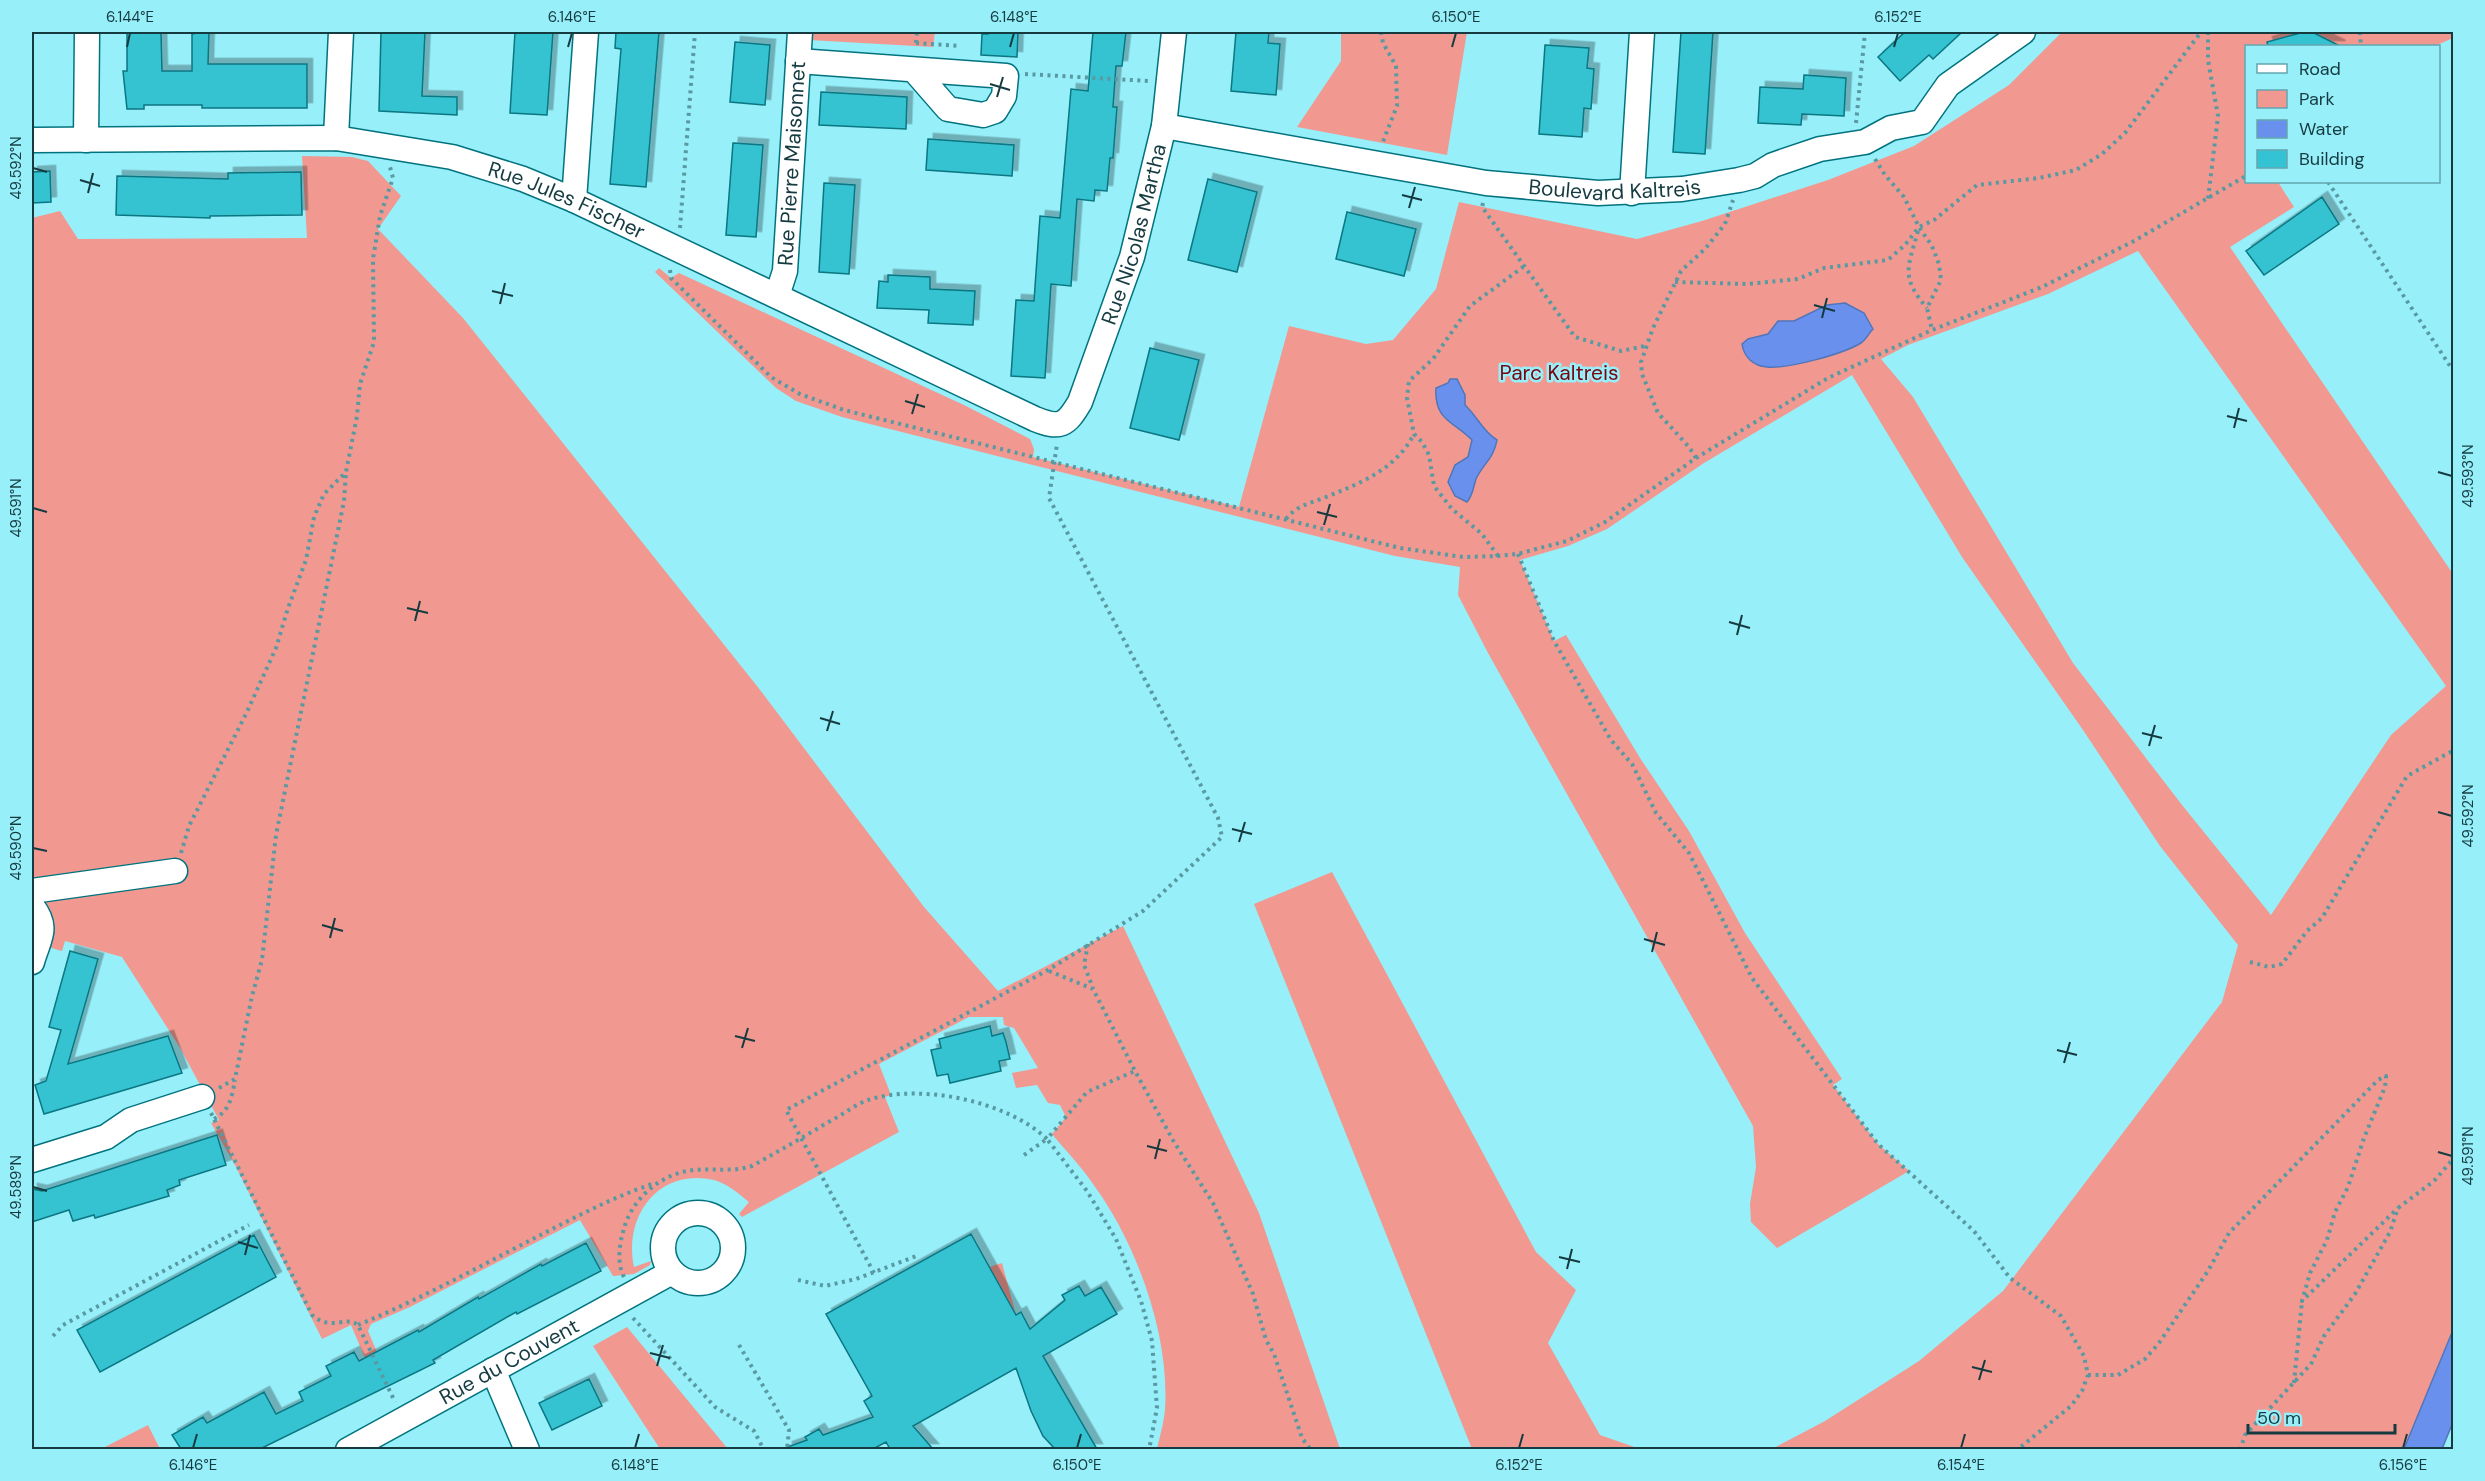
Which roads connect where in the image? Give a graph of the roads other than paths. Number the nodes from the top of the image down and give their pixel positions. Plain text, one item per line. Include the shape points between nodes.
1 (87, 32) edge
2 (341, 32) edge
3 (586, 32) edge
4 (800, 32) edge
5 (1174, 32) edge
6 (1642, 32) edge
7 (2023, 32) edge
8 (798, 62) junction
9 (914, 70) junction
10 (1164, 126) junction
11 (336, 138) junction
12 (32, 140) edge
13 (86, 140) junction
14 (1632, 193) junction
15 (574, 200) junction
16 (777, 297) junction
17 (1061, 425) joint
18 (175, 871) road end
19 (32, 891) edge
20 (32, 906) edge
21 (32, 959) edge
22 (202, 1096) road end
23 (32, 1160) edge
24 (672, 1272) dead end
25 (494, 1370) junction
26 (348, 1449) edge
27 (527, 1449) edge

1 - 13 street
2 - 11 street
3 - 15 street
4 - 8 street, Rue Pierre Maisonnet
5 - 10 street, Rue Nicolas Martha
6 - 14 street
7 - 14 street, Boulevard Kaltreis via 1948,85 1922,122 1891,128 1865,142 1820,149 1739,180
8 - 9 street
8 - 16 street, Rue Pierre Maisonnet via 785,272
9 - 9 street via 1006,76 1004,96 995,111 983,115 948,109
10 - 14 street, Boulevard Kaltreis via 1486,183
10 - 17 street, Rue Nicolas Martha via 1121,291 1080,402 1071,418
11 - 13 street, Rue Jules Fischer
11 - 15 street, Rue Jules Fischer via 452,157
12 - 13 street, Rue Jules Fischer
15 - 16 street, Rue Jules Fischer
16 - 17 street, Rue Jules Fischer via 1035,419
18 - 19 street
20 - 21 street via 42,928
22 - 23 street via 131,1120 106,1137
24 - 25 street, Rue du Couvent
25 - 26 street, Rue du Couvent
25 - 27 street

